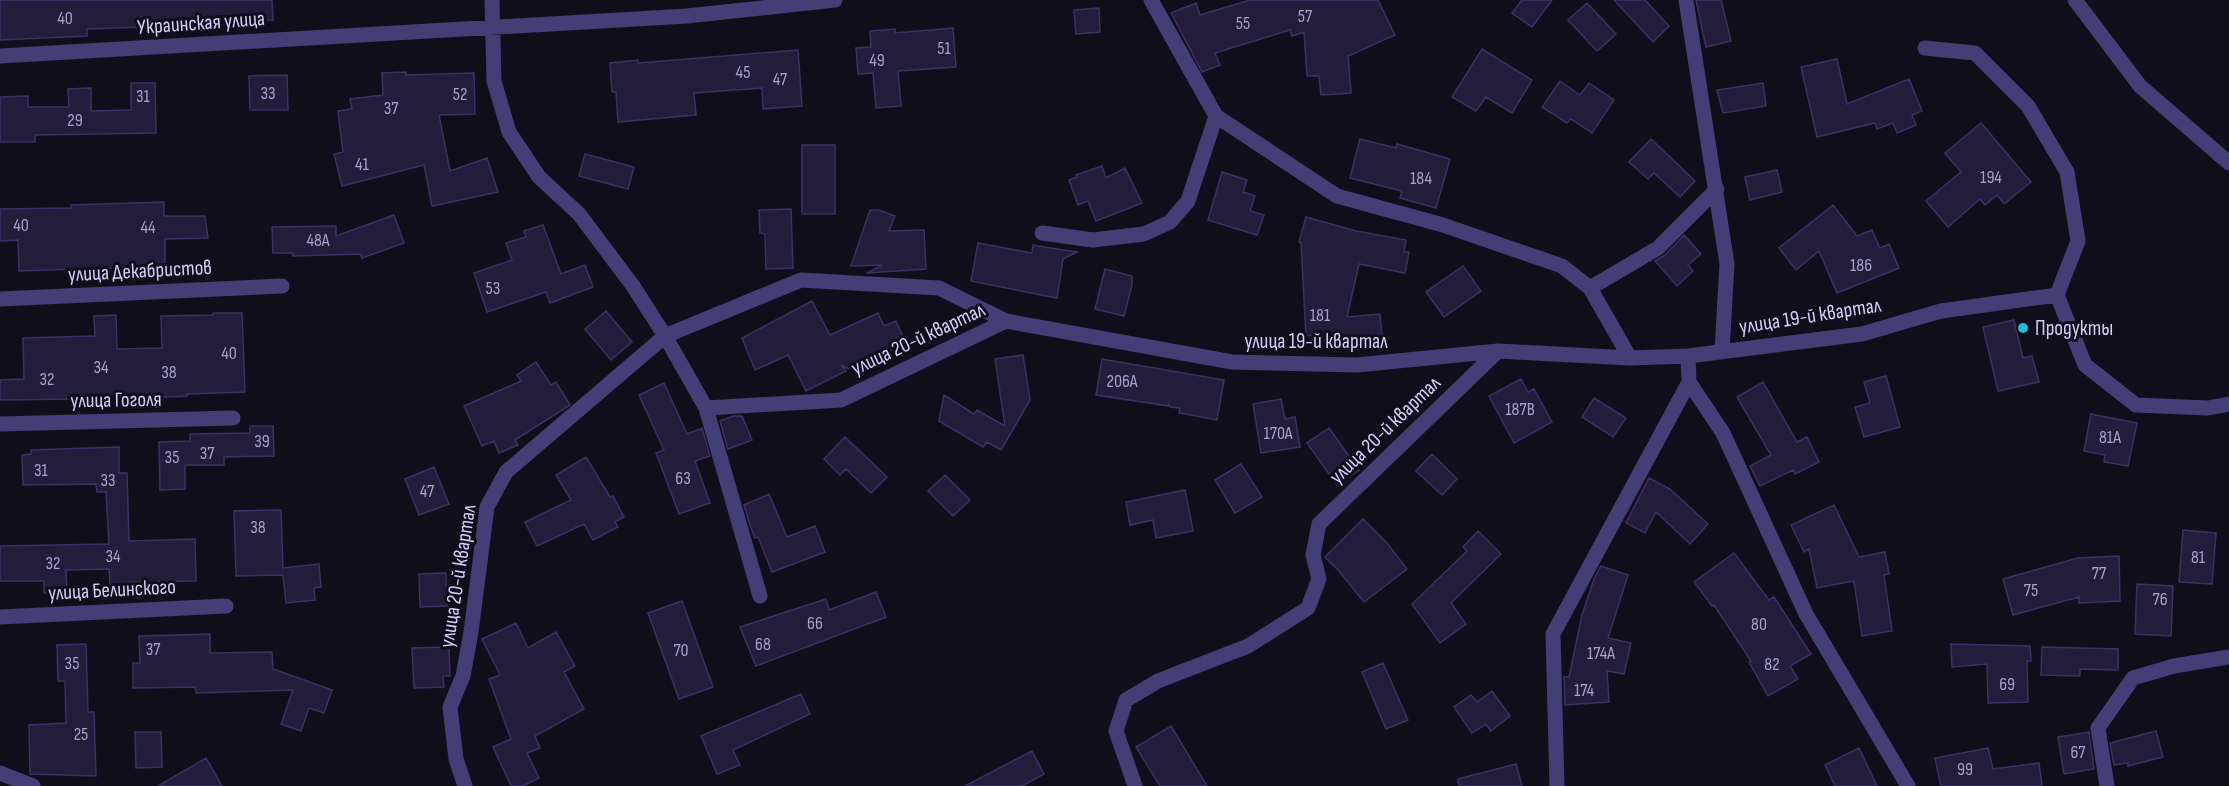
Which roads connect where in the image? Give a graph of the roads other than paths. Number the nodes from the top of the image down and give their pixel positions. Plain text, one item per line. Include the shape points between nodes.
1 (492, 0) edge
2 (835, 0) edge
3 (1151, 0) edge
4 (1686, 0) edge
5 (2075, 0) edge
6 (492, 26) junction
7 (1925, 48) dead end
8 (0, 56) edge
9 (1216, 116) junction
10 (2229, 163) edge
11 (1717, 189) junction
12 (1042, 233) dead end
13 (282, 286) dead end
14 (1590, 288) junction
15 (2056, 295) junction
16 (0, 299) edge
17 (1006, 321) junction
18 (665, 336) junction
19 (1498, 351) junction
20 (1722, 351) junction
21 (1688, 356) junction
22 (1630, 358) junction
23 (1689, 382) junction
24 (2229, 404) edge
25 (706, 408) junction
26 (233, 418) dead end
27 (0, 424) edge
28 (760, 596) dead end
29 (226, 606) dead end
30 (0, 617) edge
31 (2229, 657) edge
32 (0, 773) edge
33 (33, 786) edge
34 (465, 786) edge
35 (1135, 786) edge
36 (1557, 786) edge
37 (1908, 786) edge
38 (2107, 786) edge

1 - 6 street
2 - 6 street, Украинская улица via 687,16
3 - 9 street
4 - 11 street, улица 19-й квартал
5 - 10 street via 2140,86
6 - 8 street, Украинская улица
6 - 18 street via 494,81 509,132 539,177 579,214
7 - 15 street via 1975,54 2028,106 2067,172 2078,241
9 - 12 street via 1188,201 1170,222 1144,234 1093,240
9 - 14 street via 1337,195 1443,225 1562,266
11 - 14 street via 1658,248
11 - 20 street, улица 19-й квартал via 1727,264
13 - 16 street, улица Декабристов
14 - 22 street
15 - 20 street, улица 19-й квартал via 1941,311 1862,334
15 - 24 street via 2085,365 2136,405 2208,408
17 - 18 street, улица 20-й квартал via 939,288 801,280
17 - 19 street, улица 19-й квартал via 1232,362 1357,365
17 - 25 street, улица 20-й квартал via 841,400
18 - 25 street
18 - 34 street, улица 20-й квартал via 506,472 487,507 463,676 450,707 456,759
19 - 22 street, улица 19-й квартал
19 - 35 street, улица 20-й квартал via 1319,524 1313,555 1319,579 1308,608 1248,646 1158,681 1126,700 1116,731
20 - 21 street, улица 19-й квартал
21 - 22 street, улица 19-й квартал
21 - 23 street
23 - 36 street via 1553,634
23 - 37 street via 1723,433 1806,614
25 - 28 street
26 - 27 street, улица Гоголя
29 - 30 street, улица Белинского
31 - 38 street via 2133,678 2098,728
32 - 33 street

